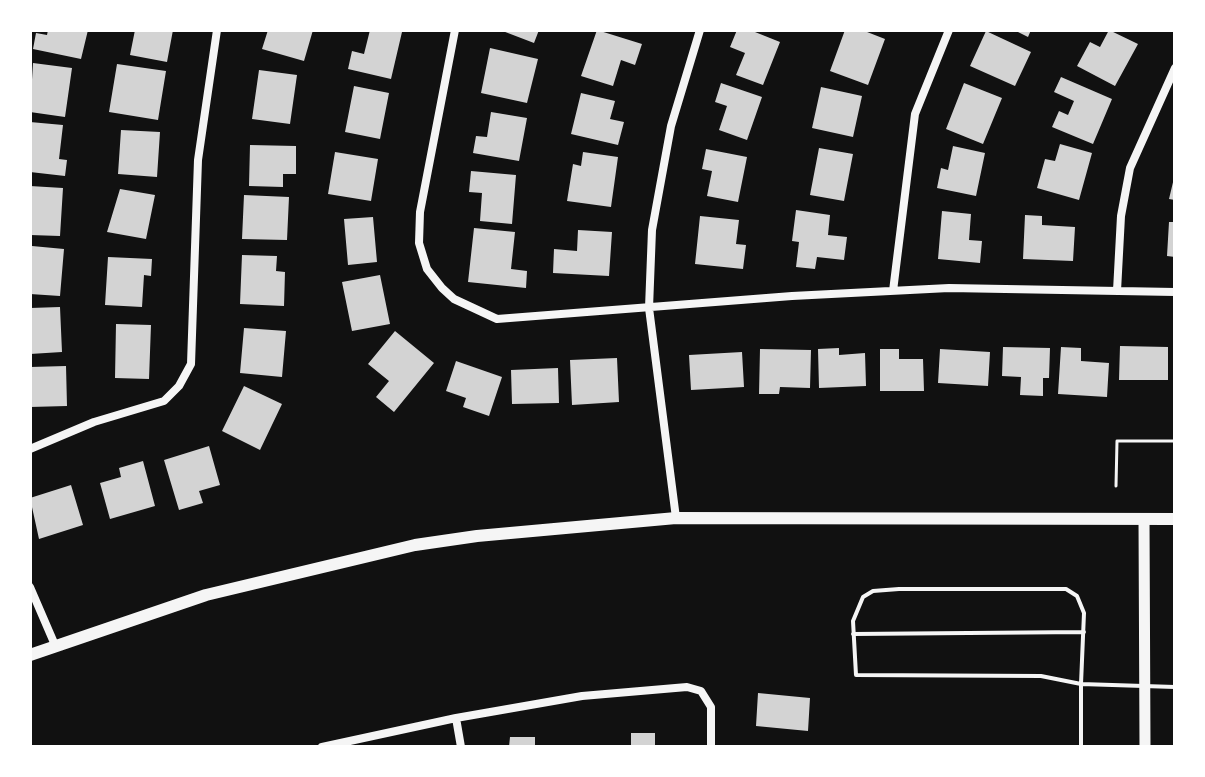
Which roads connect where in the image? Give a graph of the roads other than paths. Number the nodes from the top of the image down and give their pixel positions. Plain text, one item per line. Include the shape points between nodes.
1 (217, 30) edge
2 (455, 30) edge
3 (700, 30) edge
4 (949, 30) edge
5 (1175, 68) edge
6 (893, 291) junction
7 (1117, 291) junction
8 (1175, 292) edge
9 (649, 308) junction
10 (30, 449) edge
11 (676, 518) junction
12 (1144, 519) junction
13 (1175, 519) edge
14 (30, 587) edge
15 (1084, 632) junction
16 (853, 634) junction
17 (55, 645) junction
18 (30, 655) edge
19 (1081, 684) junction
20 (1145, 687) junction
21 (1175, 687) edge
22 (456, 718) junction
23 (322, 747) edge
24 (461, 747) edge
25 (711, 747) edge
26 (1081, 747) edge
27 (1145, 747) edge

1 - 10 street via 198,160 191,364 164,401
2 - 9 street via 420,212 419,243 427,269 454,299 497,319
3 - 9 street via 668,140 652,230
4 - 6 street via 915,114
5 - 7 street via 1130,168
6 - 7 street
6 - 9 street
7 - 8 street
9 - 11 street
11 - 12 main road
11 - 17 main road via 415,545 206,595
12 - 13 main road
12 - 20 street
14 - 17 street
15 - 16 lane
15 - 16 lane via 1077,596 1066,589 899,589 863,597
15 - 19 lane
16 - 19 lane via 856,675 1041,676
17 - 18 main road
19 - 20 lane
19 - 26 lane
20 - 21 lane
20 - 27 street
22 - 23 street
22 - 24 street
22 - 25 street via 582,696 687,687 701,691 711,707

